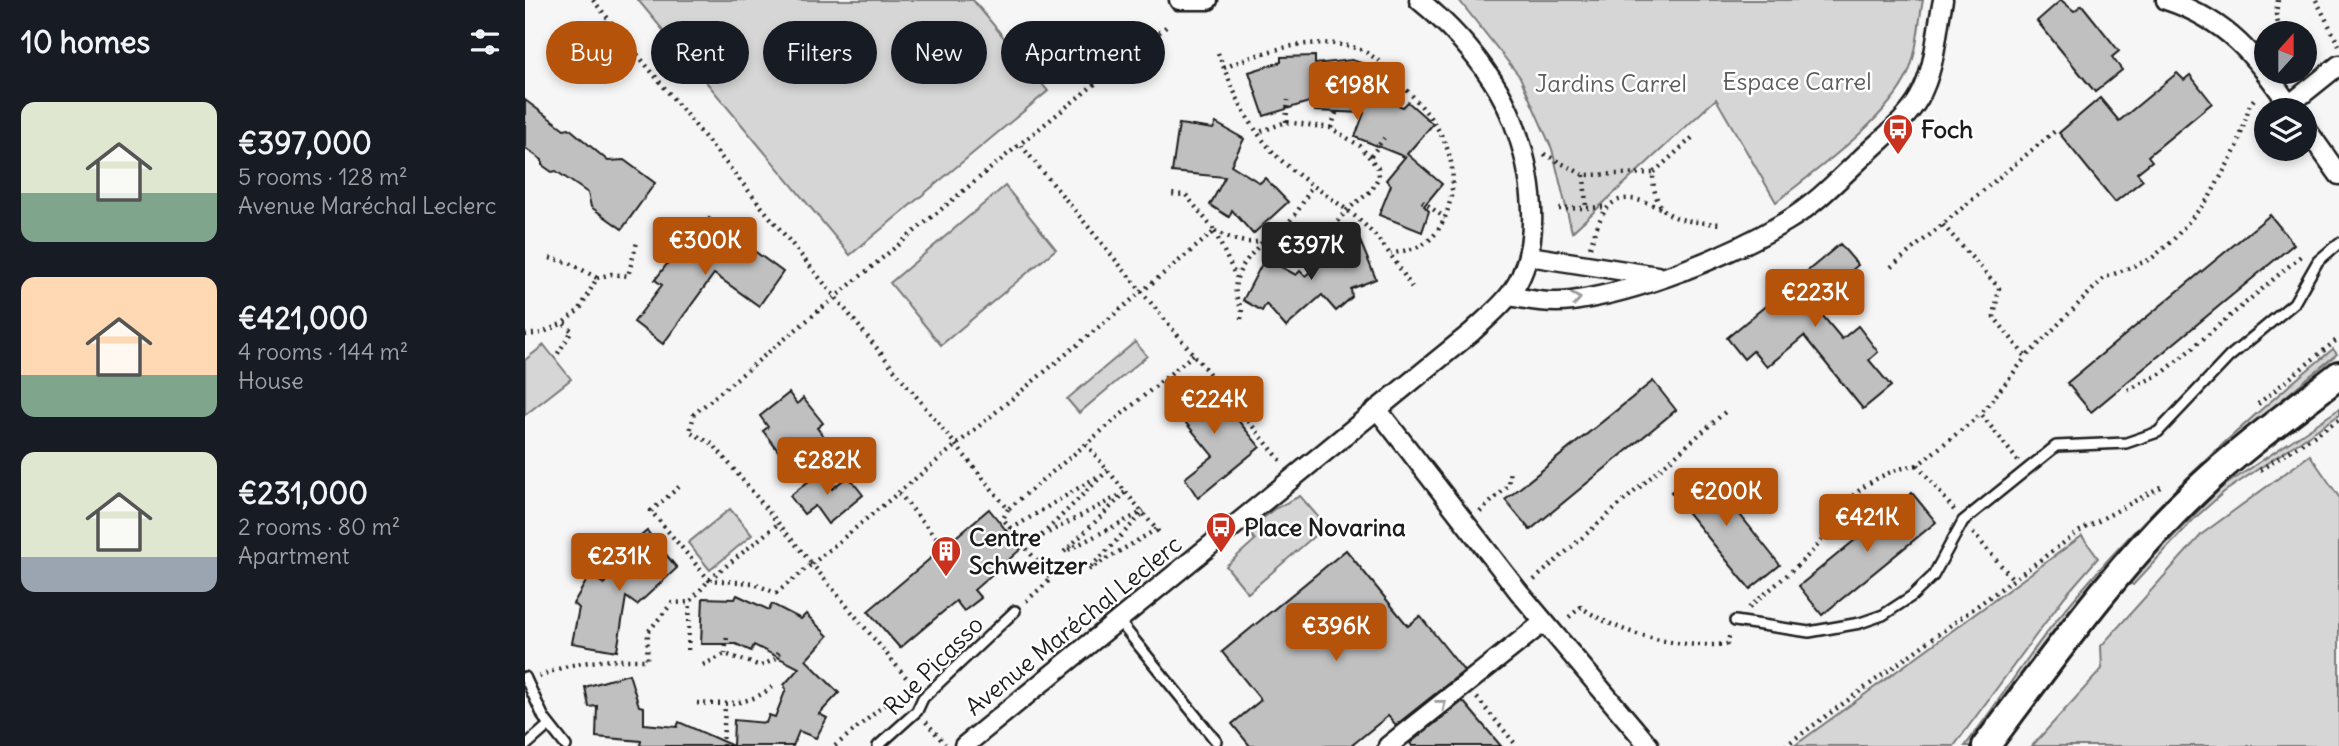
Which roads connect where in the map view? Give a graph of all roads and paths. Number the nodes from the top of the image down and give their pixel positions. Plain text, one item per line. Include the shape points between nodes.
1 (593, 0) edge
2 (1179, 0) edge
3 (1208, 0) edge
4 (1419, 0) edge
5 (1943, 0) edge
6 (2166, 0) edge
7 (2278, 0) edge
8 (2316, 0) edge
9 (2277, 21) edge
10 (1166, 27) dead end
11 (2339, 45) edge
12 (1218, 53) dead end
13 (2339, 65) edge
14 (1224, 68) junction
15 (2256, 97) dead end
16 (2284, 98) edge
17 (2301, 98) edge
18 (1288, 100) dead end
19 (1341, 102) dead end
20 (1286, 122) junction
21 (1331, 128) junction
22 (2055, 131) dead end
23 (1258, 133) junction
24 (1384, 138) dead end
25 (1692, 138) dead end
26 (1020, 144) junction
27 (2317, 144) edge
28 (1539, 151) dead end
29 (1371, 156) junction
30 (1653, 173) junction
31 (1584, 175) junction
32 (2339, 175) edge
33 (1311, 187) junction
34 (1168, 194) dead end
35 (1422, 201) dead end
36 (1608, 206) junction
37 (1586, 207) junction
38 (1559, 209) dead end
39 (1660, 209) junction
40 (1347, 210) junction
41 (1445, 218) junction
42 (1721, 224) dead end
43 (1943, 225) junction
44 (1215, 231) junction
45 (1266, 238) junction
46 (637, 242) dead end
47 (2339, 243) edge
48 (1590, 247) dead end
49 (2306, 251) dead end
50 (1391, 254) junction
51 (1529, 256) junction
52 (550, 258) dead end
53 (1891, 267) dead end
54 (1236, 277) junction
55 (1661, 277) junction
56 (597, 278) junction
57 (1415, 291) dead end
58 (1143, 293) junction
59 (1509, 296) junction
60 (836, 297) junction
61 (1241, 319) dead end
62 (563, 323) junction
63 (525, 335) edge
64 (2339, 338) edge
65 (1194, 354) junction
66 (2027, 357) junction
67 (555, 358) dead end
68 (2339, 374) edge
69 (2128, 390) dead end
70 (1377, 410) junction
71 (2251, 410) dead end
72 (1725, 412) dead end
73 (1981, 414) junction
74 (2339, 419) edge
75 (958, 444) junction
76 (1086, 444) junction
77 (1285, 465) dead end
78 (1918, 465) junction
79 (2024, 469) junction
80 (1108, 470) junction
81 (1510, 470) dead end
82 (2257, 472) dead end
83 (2174, 478) dead end
84 (679, 487) dead end
85 (1126, 492) junction
86 (899, 493) junction
87 (1008, 509) junction
88 (1144, 512) junction
89 (1963, 521) junction
90 (779, 523) junction
91 (1467, 525) junction
92 (1011, 529) junction
93 (1157, 529) junction
94 (1161, 535) dead end
95 (942, 545) dead end
96 (812, 564) junction
97 (2012, 578) junction
98 (1536, 579) dead end
99 (709, 580) junction
100 (690, 602) junction
101 (1016, 611) joint
102 (1569, 617) dead end
103 (1117, 620) junction
104 (1735, 621) junction
105 (1544, 622) junction
106 (727, 636) dead end
107 (781, 649) dead end
108 (688, 650) dead end
109 (725, 654) junction
110 (703, 665) dead end
111 (526, 680) edge
112 (1466, 685) junction
113 (772, 687) dead end
114 (923, 698) junction
115 (697, 703) dead end
116 (725, 705) junction
117 (917, 711) junction
118 (549, 726) junction
119 (1216, 741) dead end
120 (945, 744) edge
121 (525, 746) edge
122 (566, 746) edge
123 (723, 746) edge
124 (835, 746) edge
125 (878, 746) edge
126 (964, 746) edge
127 (1388, 746) edge
128 (1517, 746) edge
129 (1649, 746) edge
130 (1785, 746) edge
131 (1986, 746) edge

1 - 60 path
2 - 3 street
4 - 51 street via 1492,80 1508,112 1530,186
5 - 55 street via 1928,77 1911,109 1886,135 1787,221
6 - 16 street via 2197,10 2232,33
7 - 9 path
8 - 11 path
10 - 26 path
12 - 14 path
13 - 17 street
14 - 23 path
14 - 41 path via 1259,53 1324,43 1349,46 1384,62 1437,125 1446,144 1454,180
15 - 66 path via 2237,147 2209,198 2173,240 2151,259 2103,278
18 - 20 path
19 - 21 path
20 - 21 path
20 - 23 path
21 - 29 path
22 - 43 path
23 - 33 path
24 - 29 path
25 - 30 path
26 - 58 path
26 - 60 path
27 - 32 street
28 - 31 path
29 - 40 path via 1378,168 1377,184
30 - 31 path
30 - 39 path via 1653,195
31 - 37 path
33 - 40 path
33 - 45 path via 1302,207 1282,230
34 - 44 path via 1186,195
35 - 41 path
36 - 37 path
36 - 39 path via 1619,198 1636,197
36 - 48 path
37 - 38 path
39 - 42 path via 1684,221
40 - 45 path via 1316,248 1288,253
40 - 50 path
41 - 50 path via 1421,246
43 - 53 path
43 - 66 path via 1999,288 1994,317
44 - 45 path via 1243,242
44 - 54 path
44 - 58 path
45 - 54 path
46 - 56 path via 628,276
47 - 79 lane via 2318,261 2294,303 2229,357 2158,432 2126,443 2056,446
49 - 69 path via 2164,372
50 - 57 path
51 - 55 street
51 - 59 street, Avenue Maréchal Leclerc
52 - 56 path
54 - 61 path
59 -> 55 street via 1543,303 1572,301
56 - 62 path via 585,301
58 - 65 path
58 - 75 path
59 - 70 street, Avenue Maréchal Leclerc
60 - 75 path
60 - 90 path via 694,414 690,432 713,444
62 - 63 path
62 - 67 path via 572,331
64 - 71 path
65 - 76 path
65 - 77 path
66 - 73 path
68 - 131 main road via 2232,460 2167,520 2087,612
70 - 91 street
70 - 103 street, Avenue Maréchal Leclerc
72 - 98 path
73 - 78 path
73 - 79 path
74 - 82 path
75 - 86 path
75 - 87 path
76 - 80 path
76 - 87 path
78 - 89 path
78 - 104 path via 1891,471 1860,490 1812,551
79 - 89 lane
80 - 85 path
80 - 85 path via 1040,537
80 - 92 path
81 - 91 path via 1508,486
83 - 97 path via 2080,531
84 - 99 path via 651,511
85 - 88 path
85 - 88 path via 1064,552
86 - 95 path
86 - 96 path
87 - 92 path via 1003,519
88 - 93 path
88 - 93 path via 1088,570
89 - 97 path
89 - 104 lane via 1933,576 1883,615 1809,632
90 - 96 path
90 - 99 path
91 - 105 street
92 - 101 path via 1051,579
93 - 94 path
96 - 99 path via 776,593 752,583
96 - 114 path
97 - 130 path
99 - 100 path
100 - 108 path
100 - 111 path via 672,603 648,632 649,661 590,660
101 - 114 lane, Rue Picasso
102 - 104 path via 1581,607 1636,633 1717,645 1727,645
103 - 119 lane
103 - 126 street, Avenue Maréchal Leclerc
105 - 112 street
105 - 129 street
106 - 109 path
107 - 109 path via 775,659 761,666
109 - 110 path
111 - 118 lane
127 -> 112 street
112 - 128 path
113 - 116 path via 759,697
114 - 117 lane, Rue Picasso
115 - 116 path
116 - 123 path
117 - 120 path
117 - 124 path via 893,698
117 - 125 lane, Rue Picasso
118 - 121 lane
118 - 122 lane

